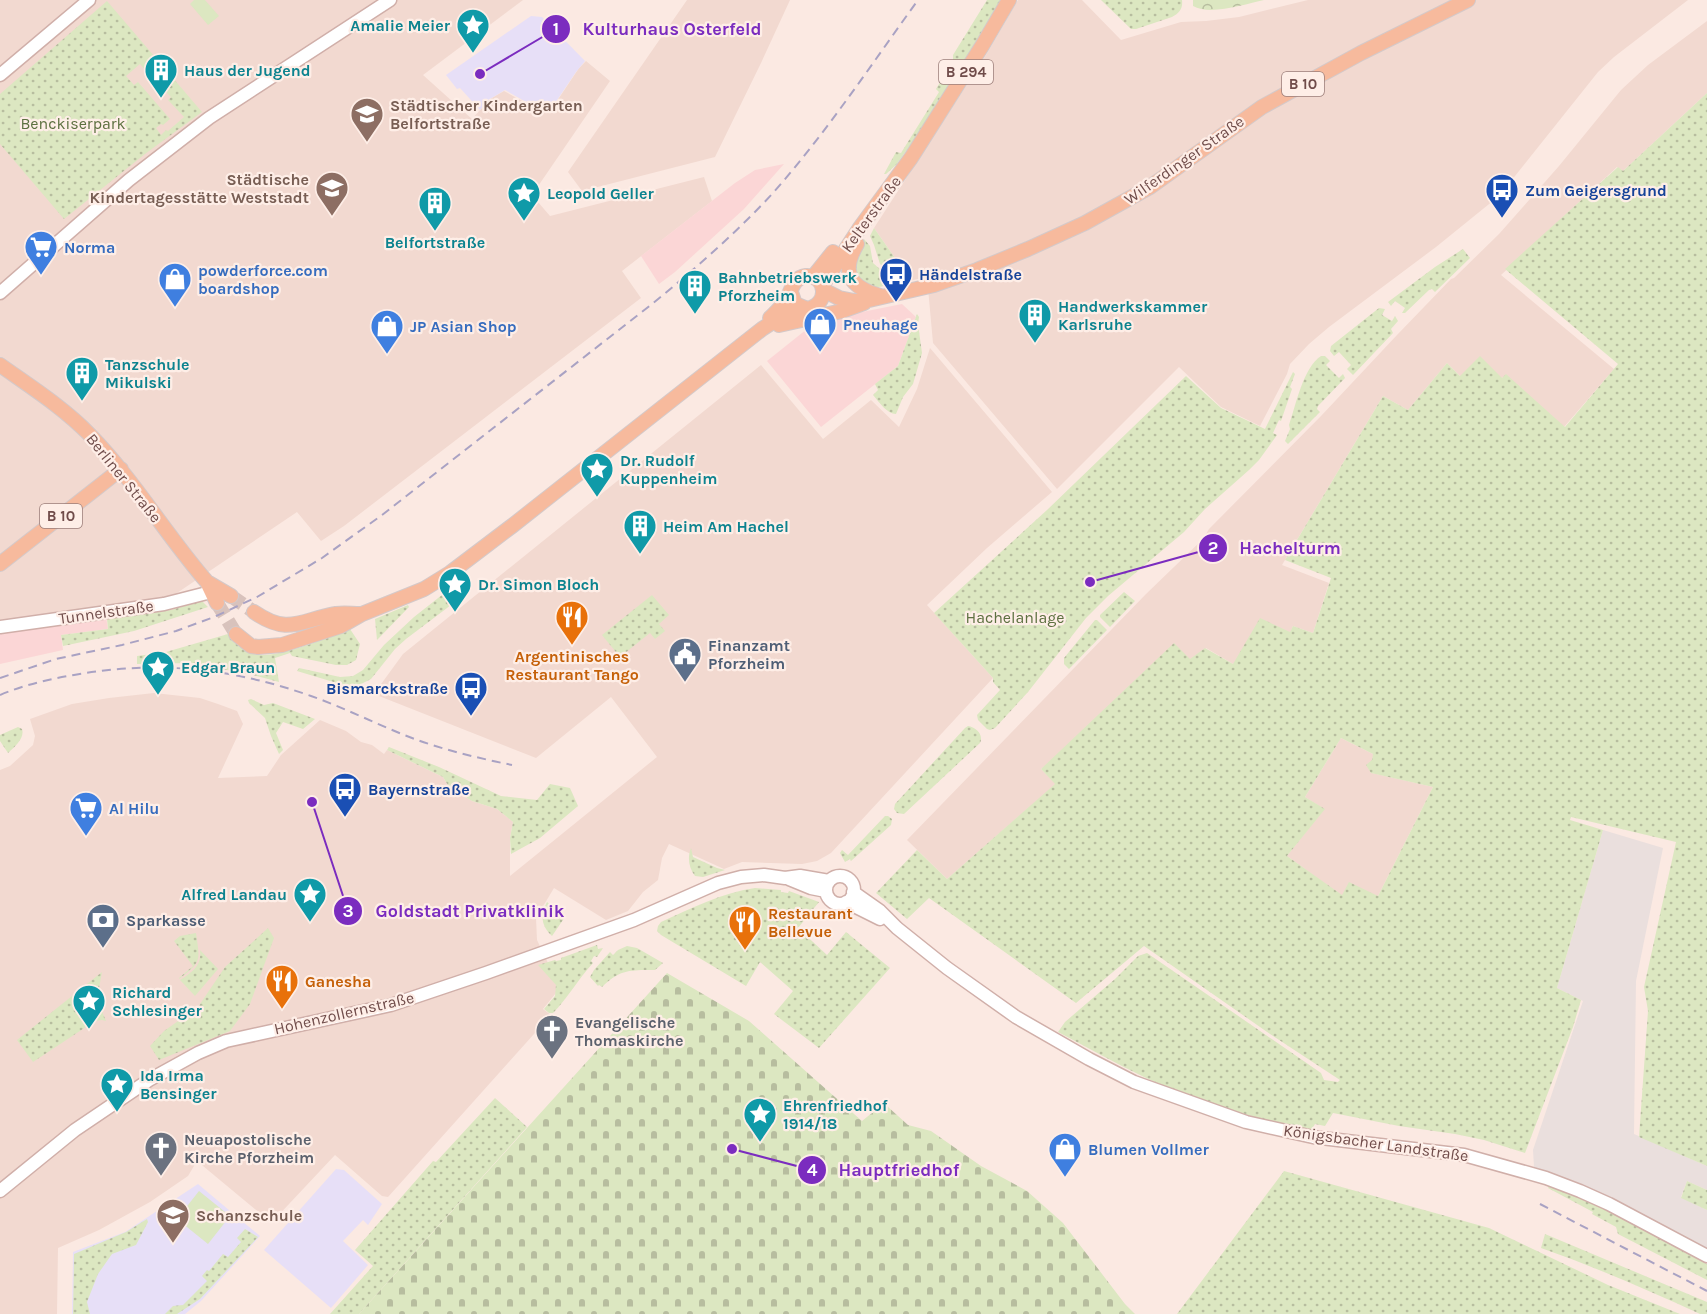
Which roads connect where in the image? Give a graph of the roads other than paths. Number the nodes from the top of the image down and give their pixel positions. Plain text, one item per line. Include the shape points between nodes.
1 (89, 0) edge
2 (390, 0) edge
3 (1009, 0) edge
4 (1468, 0) edge
5 (0, 75) edge
6 (920, 142) junction
7 (898, 177) junction
8 (820, 284) junction
9 (791, 292) junction
10 (0, 293) edge
11 (875, 298) junction
12 (854, 301) junction
13 (812, 309) junction
14 (762, 329) junction
15 (0, 365) edge
16 (121, 470) junction
17 (0, 564) edge
18 (215, 593) joint
19 (254, 612) tunnel mouth
20 (362, 614) junction
21 (0, 627) edge
22 (236, 634) tunnel mouth
23 (828, 886) junction
24 (849, 897) junction
25 (0, 1191) edge
26 (1707, 1256) edge

1 - 5 main road
2 - 10 main road via 209,118 129,180
3 - 6 main road, Kelterstraße / B 294
4 - 11 main road, Wilferdinger Straße / B 10 via 1268,103 1150,188 1100,215 977,270 918,290
6 - 7 main road, Kelterstraße / B 294
6 - 8 main road, Kelterstraße / B 294 via 853,224 826,263
7 - 8 main road, Kelterstraße / B 294
7 - 11 main road via 850,260 854,283
8 - 9 main road via 804,277 797,280
8 - 12 main road, Wilferdinger Straße / B 10 via 838,298
8 - 13 main road via 822,300
9 - 13 main road via 793,300
9 - 14 main road, B 10
11 - 12 main road, Wilferdinger Straße / B 10
11 - 13 main road, B 10 via 842,311
12 - 13 main road, Wilferdinger Straße / B 10
13 - 14 main road, B 10
13 - 14 main road, B 10 via 782,316
14 - 20 main road, B 10 via 450,573 424,589
15 - 16 main road, Berliner Straße via 72,419
16 - 17 main road, B 10
16 - 18 main road, Berliner Straße
18 - 21 main road, Tunnelstraße
19 - 20 main road, B 10 via 283,626 337,614
20 - 22 main road, B 10 via 341,626 272,647 251,646
23 - 24 main road via 831,900 840,903
23 - 24 main road via 836,876 844,877 852,884
23 - 25 main road, Hohenzollernstraße via 800,876 750,876 718,883 634,920 391,1005 226,1041 129,1093 75,1130
24 - 26 main road, Königsbacher Landstraße via 880,911 947,968 1016,1017 1134,1082 1215,1112 1276,1129 1464,1155 1546,1178 1609,1204

